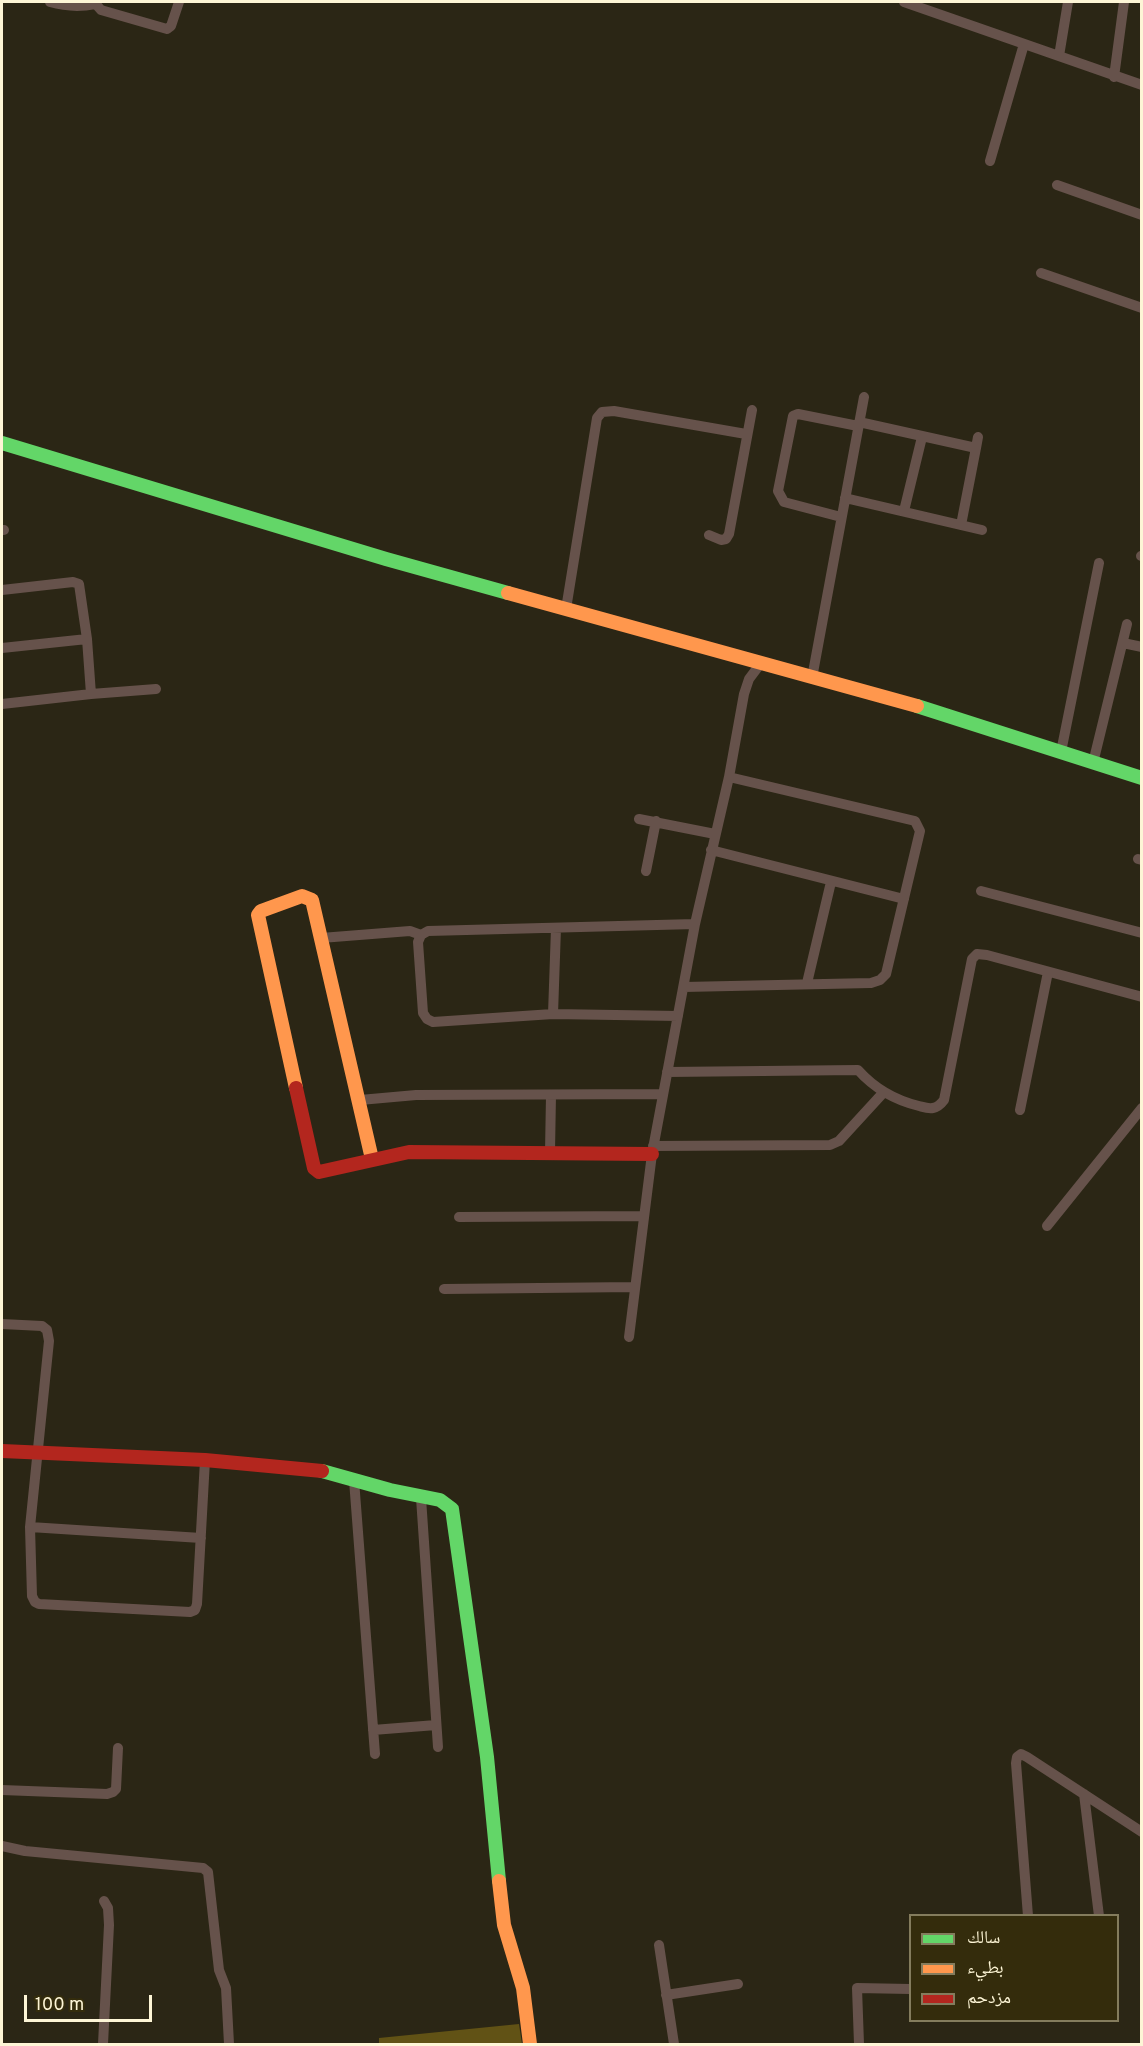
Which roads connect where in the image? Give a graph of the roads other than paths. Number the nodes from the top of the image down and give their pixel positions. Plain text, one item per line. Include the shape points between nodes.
1 (50, 2) edge
2 (179, 2) edge
3 (904, 2) edge
4 (1068, 2) edge
5 (1125, 2) edge
6 (95, 3) edge
7 (1024, 44) junction
8 (1059, 56) junction
9 (1114, 77) junction
10 (1142, 85) edge
11 (990, 161) dead end
12 (1057, 185) dead end
13 (1142, 215) edge
14 (1041, 273) dead end
15 (1142, 308) edge
16 (864, 397) dead end
17 (752, 410) dead end
18 (858, 424) junction
19 (746, 434) junction
20 (922, 437) junction
21 (978, 437) dead end
22 (2, 443) edge
23 (976, 448) junction
24 (845, 498) junction
25 (904, 511) junction
26 (842, 517) junction
27 (961, 525) junction
28 (982, 530) dead end
29 (709, 535) dead end
30 (1099, 563) dead end
31 (2, 590) edge
32 (566, 609) junction
33 (1127, 624) dead end
34 (87, 639) junction
35 (1123, 643) junction
36 (1142, 647) edge
37 (2, 648) edge
38 (761, 663) junction
39 (812, 678) junction
40 (156, 689) dead end
41 (91, 694) junction
42 (2, 704) edge
43 (1061, 752) junction
44 (1093, 763) junction
45 (729, 777) junction
46 (1142, 778) edge
47 (639, 819) dead end
48 (656, 821) junction
49 (715, 834) junction
50 (711, 850) junction
51 (646, 871) dead end
52 (831, 882) junction
53 (981, 891) dead end
54 (904, 899) junction
55 (695, 924) junction
56 (556, 928) junction
57 (1142, 933) edge
58 (421, 934) junction
59 (321, 938) junction
60 (1048, 972) junction
61 (807, 983) junction
62 (684, 987) junction
63 (1142, 997) edge
64 (553, 1014) junction
65 (678, 1016) junction
66 (667, 1072) junction
67 (883, 1093) junction
68 (663, 1094) junction
69 (551, 1095) junction
70 (360, 1100) junction
71 (1142, 1108) edge
72 (1020, 1110) dead end
73 (652, 1150) junction
74 (550, 1152) junction
75 (372, 1159) junction
76 (643, 1216) junction
77 (459, 1217) dead end
78 (1047, 1226) dead end
79 (635, 1287) junction
80 (444, 1289) dead end
81 (2, 1324) edge
82 (629, 1336) dead end
83 (2, 1451) edge
84 (37, 1454) junction
85 (205, 1460) junction
86 (354, 1480) junction
87 (421, 1498) junction
88 (30, 1527) junction
89 (201, 1538) junction
90 (436, 1725) junction
91 (373, 1730) junction
92 (438, 1747) dead end
93 (118, 1748) dead end
94 (375, 1754) dead end
95 (2, 1790) edge
96 (1084, 1794) junction
97 (1142, 1832) edge
98 (2, 1846) edge
99 (104, 1901) dead end
100 (1028, 1914) edge
101 (1099, 1914) edge
102 (658, 1945) dead end
103 (738, 1984) dead end
104 (909, 1989) edge
105 (666, 1995) junction
106 (103, 2044) edge
107 (229, 2044) edge
108 (530, 2044) edge
109 (674, 2044) edge
110 (859, 2044) edge

1 - 6 street via 85,6
2 - 6 street via 167,29 101,10
3 - 7 street
4 - 8 street
5 - 9 street
7 - 8 street
7 - 11 street
8 - 9 street
9 - 10 street
12 - 13 street
14 - 15 street
16 - 18 street
17 - 19 street
18 - 20 street
18 - 24 street
18 - 26 street via 793,416 778,491 784,502
19 - 29 street via 729,534 721,540
19 - 32 street via 602,412 597,418
20 - 23 street
20 - 25 street
21 - 23 street
22 - 32 street via 386,560
23 - 27 street
24 - 25 street
24 - 26 street
25 - 27 street
26 - 39 street
27 - 28 street
30 - 43 street
31 - 34 street via 77,583
32 - 38 street
33 - 35 street
34 - 37 street
34 - 41 street
35 - 36 street
35 - 44 street
38 - 39 street
38 - 45 street via 747,686
39 - 43 street via 928,709
40 - 41 street
41 - 42 street
43 - 44 street
44 - 46 street
45 - 49 street
45 - 54 street via 915,821 920,831
47 - 48 street
48 - 49 street
48 - 51 street
49 - 50 street
50 - 52 street
50 - 55 street
52 - 54 street
52 - 61 street
53 - 57 street
54 - 61 street via 886,974 871,983
55 - 56 street
55 - 62 street
56 - 58 street
56 - 64 street
58 - 59 street via 410,931
58 - 64 street via 418,942 423,1013 427,1019 434,1022
59 - 70 street
59 - 75 street via 312,900 307,897 258,915 314,1168 318,1172
60 - 63 street
60 - 67 street via 977,954 972,959 944,1100 931,1109
60 - 72 street
61 - 62 street
62 - 65 street
64 - 65 street
65 - 66 street
66 - 67 street via 858,1070
66 - 68 street
67 - 73 street via 830,1145
68 - 69 street
68 - 73 street
69 - 70 street via 416,1095
69 - 74 street
70 - 75 street
71 - 78 street
73 - 74 street
73 - 76 street
74 - 75 street via 433,1151
76 - 77 street
76 - 79 street
79 - 80 street
79 - 82 street
81 - 84 street via 42,1326 47,1330 49,1350
83 - 84 street
84 - 85 street
84 - 88 street
85 - 86 street via 314,1469
85 - 89 street
86 - 87 street
86 - 91 street
87 - 90 street
87 - 108 street via 440,1500 452,1509 454,1516 487,1757 504,1925 523,1988
88 - 89 street
88 - 89 street via 32,1596 39,1604 195,1610
90 - 91 street
90 - 92 street
91 - 94 street
93 - 95 street via 113,1792
96 - 97 street
96 - 100 street via 1022,1754 1017,1757
96 - 101 street
98 - 107 street via 202,1868 208,1872 219,1970 226,1988
99 - 106 street via 109,1925
102 - 105 street
103 - 105 street
104 - 110 street via 857,1988
105 - 109 street

